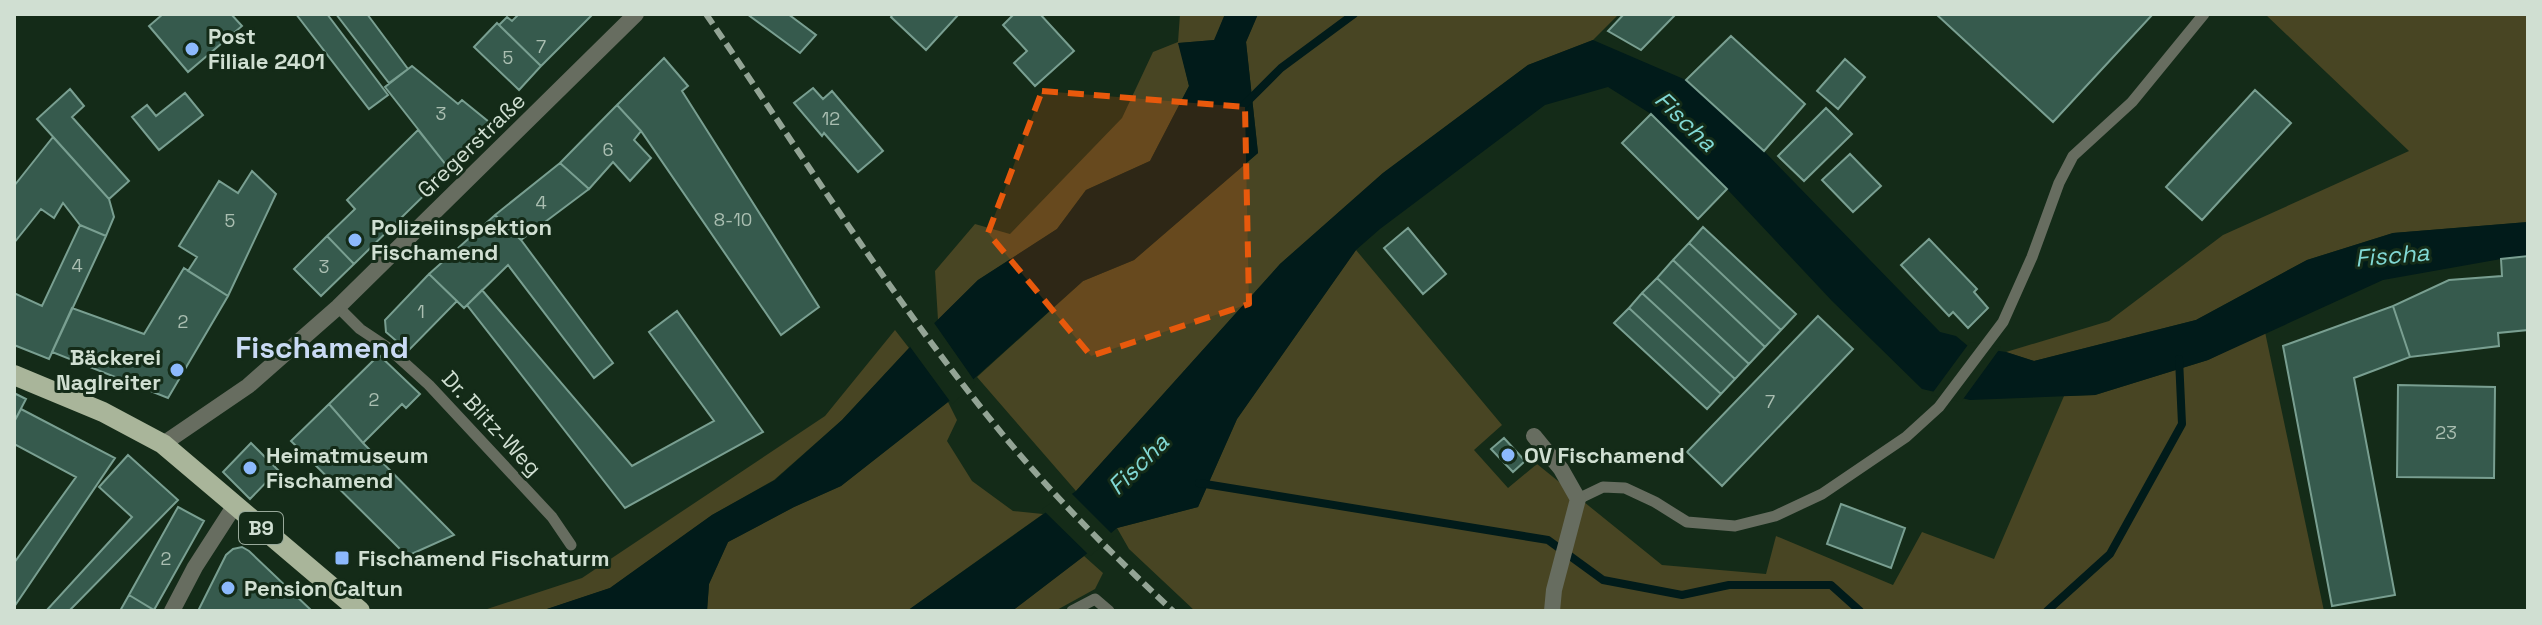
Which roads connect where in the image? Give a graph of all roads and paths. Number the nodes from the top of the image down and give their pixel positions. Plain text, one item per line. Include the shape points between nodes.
1 (636, 14) edge
2 (2204, 14) edge
3 (338, 307) junction
4 (14, 375) edge
5 (1534, 436) dead end
6 (163, 444) junction
7 (1578, 499) junction
8 (235, 505) junction
9 (571, 545) dead end
10 (172, 611) edge
11 (360, 611) edge
12 (1072, 611) edge
13 (1109, 611) edge
14 (1552, 611) edge

1 - 3 street, Gregerstraße
2 - 7 lane via 2132,102 2073,156 2003,322 1939,407 1906,437 1822,494 1775,516 1735,526 1687,522 1625,488 1603,487
3 - 6 street, Gregerstraße via 248,386
3 - 9 lane, Dr. Blitz-Weg via 429,385 552,517
4 - 6 main road, B9
5 - 7 street
6 - 8 main road, B9
7 - 14 street
8 - 10 street
8 - 11 main road, B9
12 - 13 lane via 1095,599

